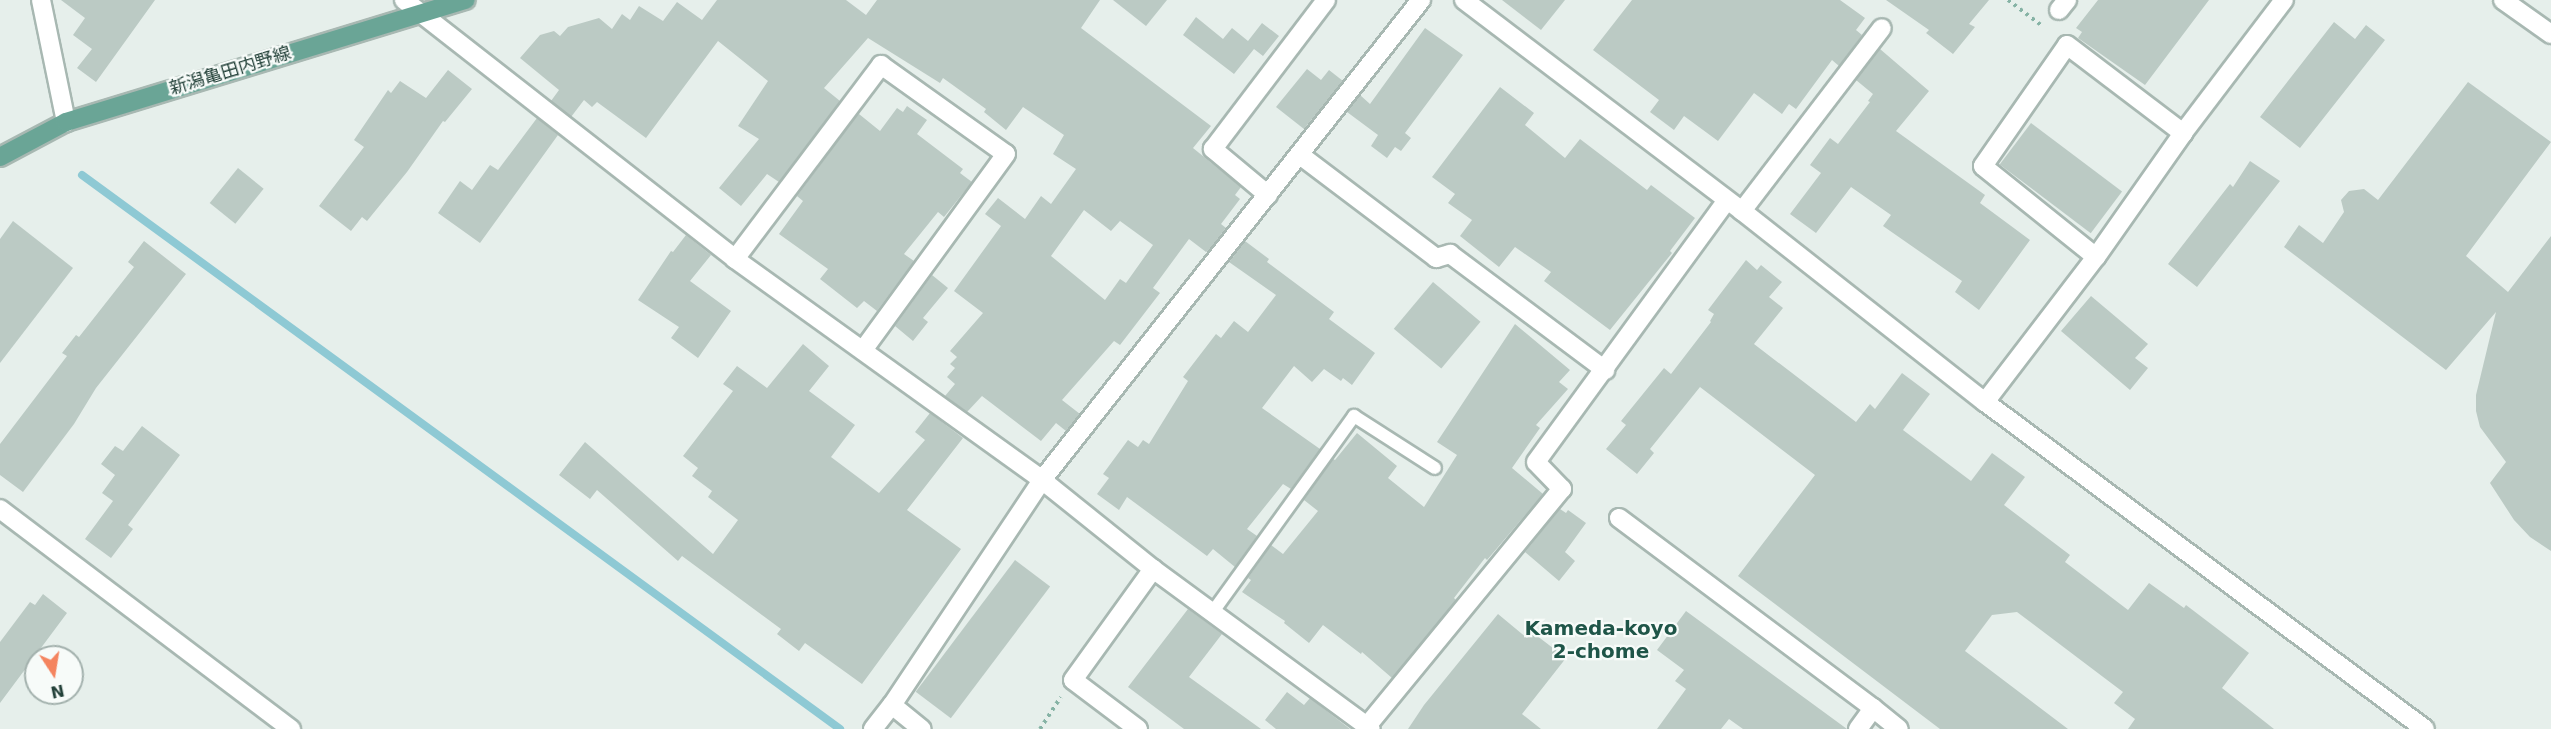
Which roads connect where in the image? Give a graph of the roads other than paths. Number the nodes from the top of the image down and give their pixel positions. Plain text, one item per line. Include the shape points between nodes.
1 (41, 0) edge
2 (404, 0) edge
3 (466, 0) edge
4 (1326, 0) edge
5 (1420, 0) edge
6 (1464, 0) edge
7 (2284, 0) edge
8 (2503, 0) edge
9 (419, 13) junction
10 (1882, 28) dead end
11 (2551, 34) edge
12 (66, 122) junction
13 (2183, 133) junction
14 (1300, 155) junction
15 (0, 157) edge
16 (1268, 195) junction
17 (1726, 201) junction
18 (1742, 211) junction
19 (2096, 257) junction
20 (735, 258) junction
21 (863, 350) junction
22 (1605, 370) junction
23 (1984, 402) junction
24 (1435, 468) dead end
25 (1041, 480) junction
26 (0, 509) edge
27 (1618, 518) dead end
28 (1153, 569) junction
29 (1212, 613) junction
30 (892, 705) junction
31 (1874, 708) junction
32 (1369, 727) edge
33 (291, 729) edge
34 (873, 729) edge
35 (922, 729) edge
36 (1138, 729) edge
37 (1858, 729) edge
38 (1899, 729) edge
39 (2425, 729) edge

1 - 12 street
2 - 9 street
3 - 9 main road, 新潟亀田内野線
4 - 16 street via 1213,149
5 - 14 street
6 - 17 street
7 - 13 street
8 - 11 street
9 - 12 main road, 新潟亀田内野線
9 - 20 street
10 - 18 street
12 - 15 main road, 新潟亀田内野線
13 - 19 street
13 - 19 street via 2067,45 1983,166
14 - 16 street
14 - 22 street via 1436,258 1450,254
16 - 25 street
17 - 18 street
17 - 22 street
18 - 23 street
19 - 23 street
20 - 21 street
20 - 21 street via 881,65 1006,154
21 - 25 street
22 - 32 street via 1536,462 1562,489
23 - 39 street
24 - 29 lane via 1354,416
25 - 28 street
25 - 30 street
26 - 33 street
27 - 31 street
28 - 29 street
28 - 36 street via 1073,680
29 - 32 street
30 - 34 street
30 - 35 street
31 - 37 street
31 - 38 street

